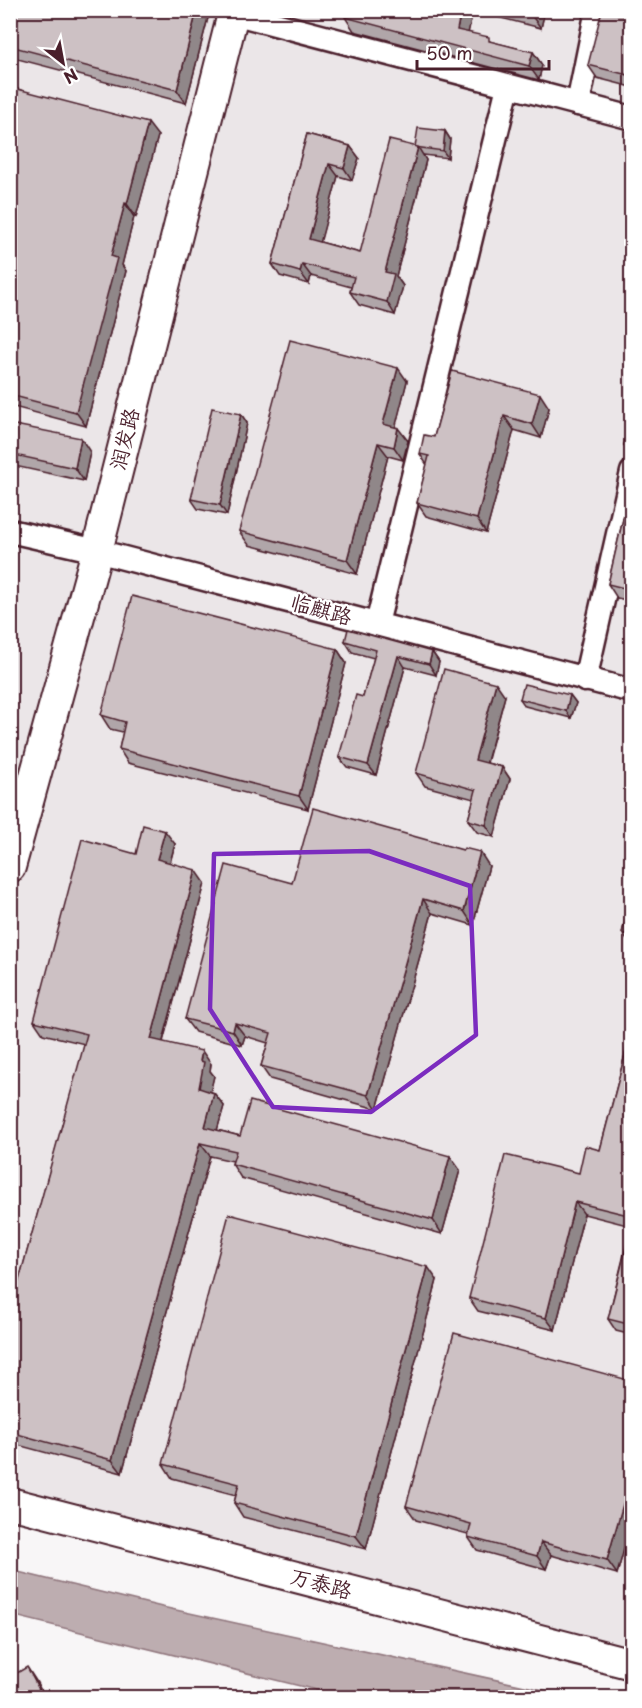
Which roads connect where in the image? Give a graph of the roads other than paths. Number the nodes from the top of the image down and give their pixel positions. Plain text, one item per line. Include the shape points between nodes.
1 (597, 10) edge
2 (233, 12) edge
3 (508, 86) junction
4 (578, 104) junction
5 (632, 118) edge
6 (632, 472) edge
7 (10, 531) edge
8 (97, 551) junction
9 (377, 624) junction
10 (585, 680) junction
11 (632, 691) edge
12 (10, 867) edge
13 (10, 1503) edge
14 (632, 1665) edge

1 - 4 street
2 - 3 street
2 - 8 main road, 润发路
3 - 4 street
3 - 9 street
4 - 5 street
6 - 10 street
7 - 8 street, 临麒路
8 - 9 street, 临麒路
8 - 12 main road, 润发路
9 - 10 street, 临麒路
10 - 11 street, 临麒路
13 - 14 main road, 万泰路

